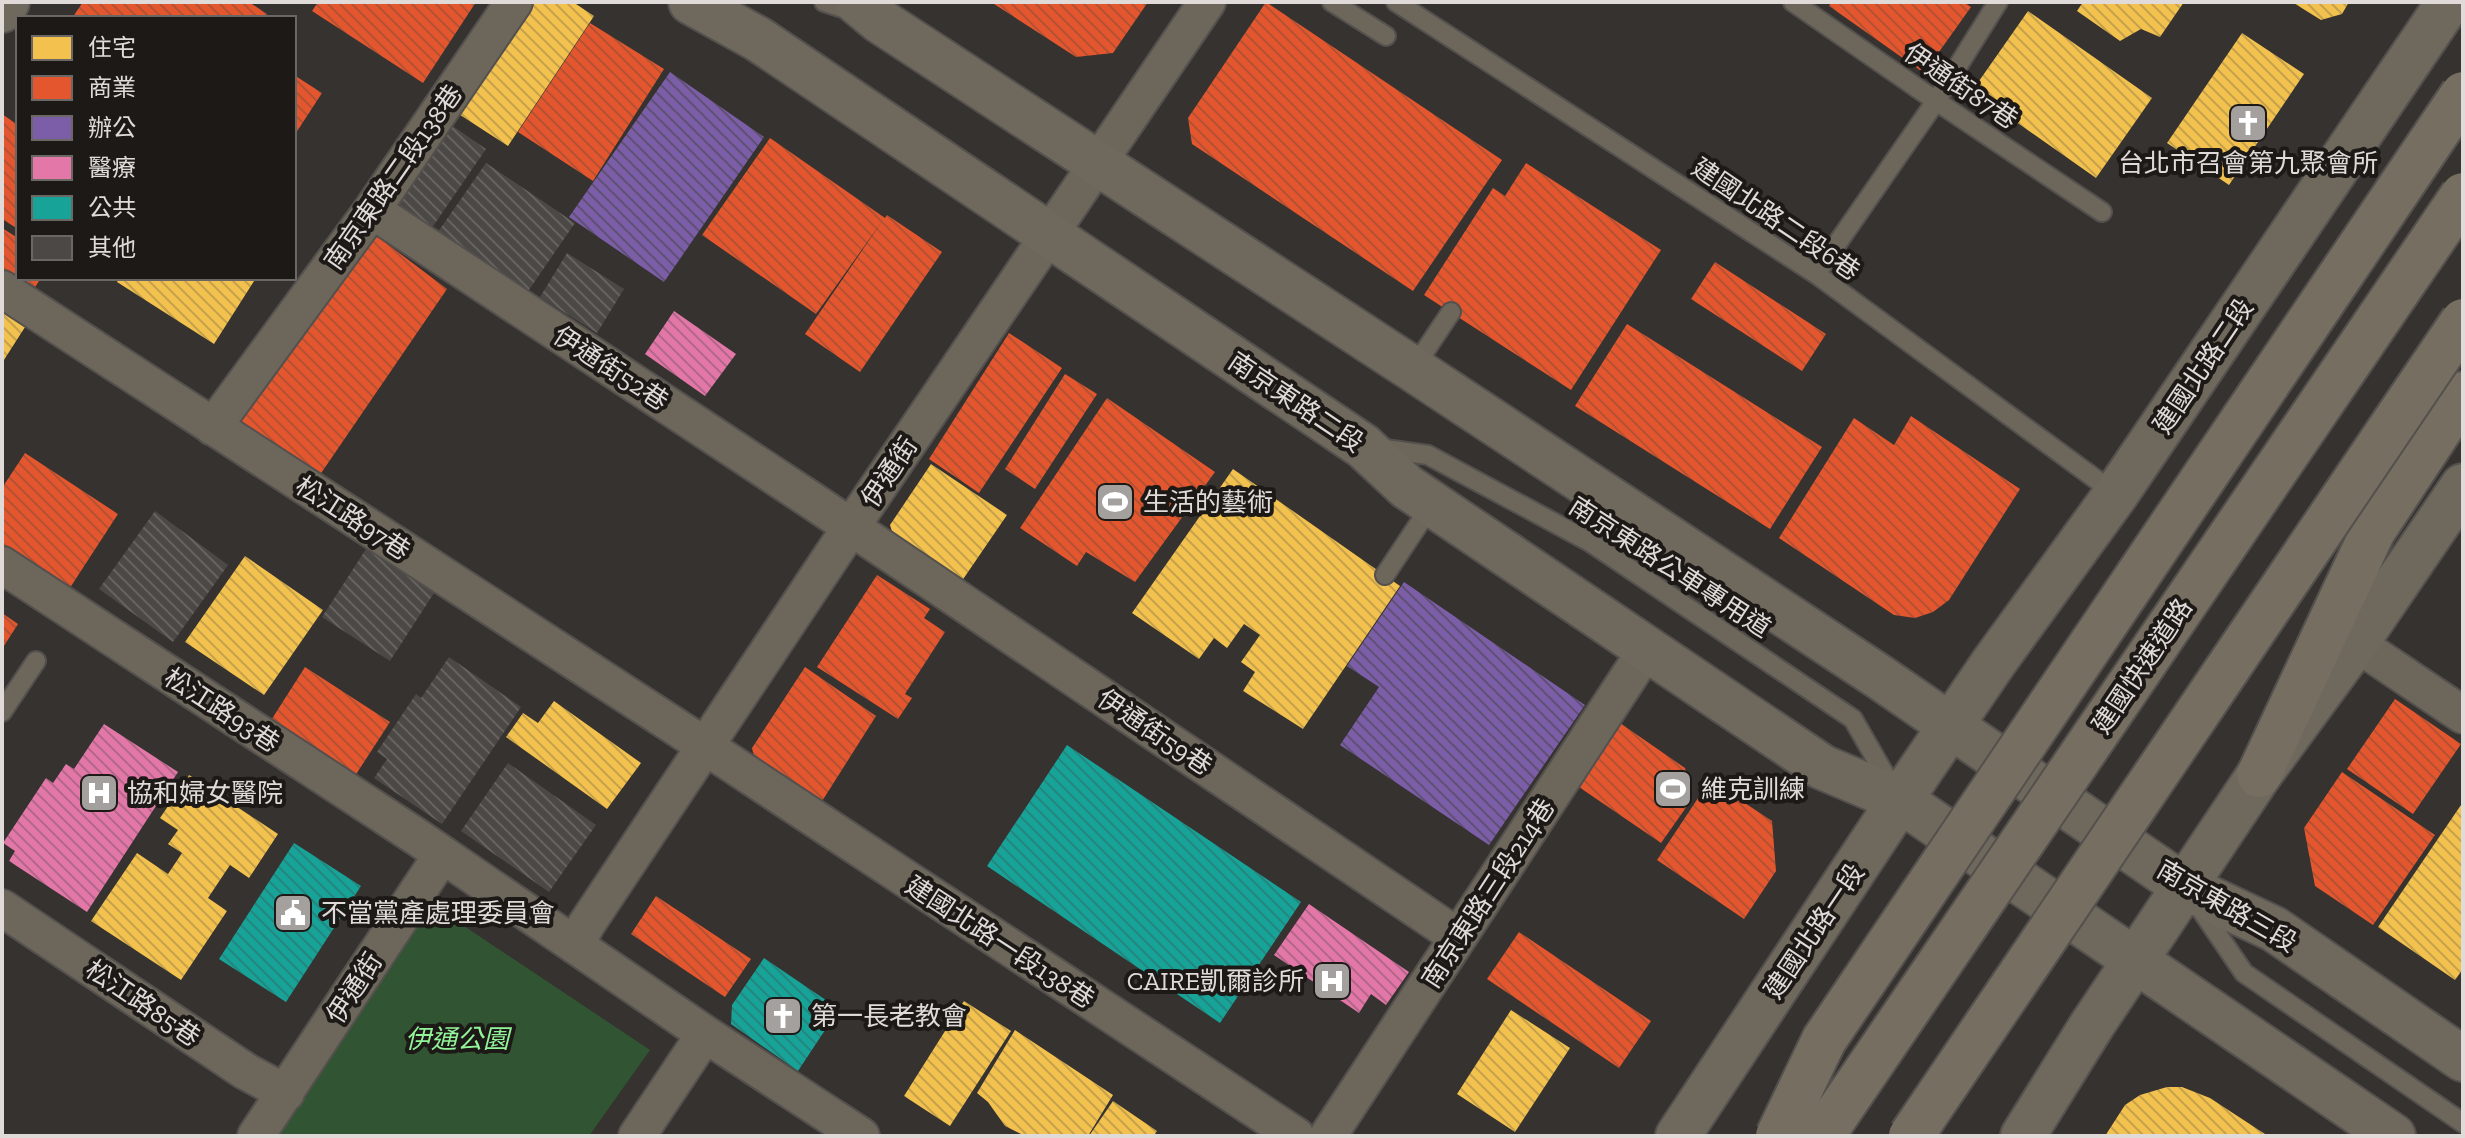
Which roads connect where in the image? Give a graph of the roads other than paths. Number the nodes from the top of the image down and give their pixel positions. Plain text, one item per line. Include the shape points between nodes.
1 (7, 2) edge
2 (514, 2) edge
3 (691, 2) edge
4 (824, 2) edge
5 (1207, 2) edge
6 (1332, 2) edge
7 (1396, 2) edge
8 (1793, 2) edge
9 (1998, 2) edge
10 (2449, 2) edge
11 (2, 10) edge
12 (868, 11) edge
13 (1386, 36) dead end
14 (2463, 94) edge
15 (1936, 101) junction
16 (1098, 162) junction
17 (2463, 195) edge
18 (372, 210) junction
19 (2102, 212) dead end
20 (1050, 234) junction
21 (1816, 274) junction
22 (2, 289) edge
23 (1451, 312) dead end
24 (2463, 321) edge
25 (1413, 369) junction
26 (2463, 394) edge
27 (213, 427) junction
28 (1363, 446) junction
29 (2463, 486) edge
30 (2116, 494) junction
31 (1432, 504) junction
32 (851, 527) junction
33 (2, 565) edge
34 (1385, 575) dead end
35 (2356, 643) junction
36 (1647, 649) junction
37 (36, 661) dead end
38 (2, 712) edge
39 (2463, 715) edge
40 (1951, 726) junction
41 (704, 748) junction
42 (2259, 775) junction
43 (1900, 800) junction
44 (442, 855) junction
45 (2185, 887) junction
46 (2, 908) edge
47 (1458, 937) junction
48 (576, 946) junction
49 (2135, 960) junction
50 (705, 1034) junction
51 (2463, 1059) edge
52 (286, 1093) junction
53 (2463, 1123) edge
54 (2375, 1131) edge
55 (256, 1136) edge
56 (637, 1136) edge
57 (861, 1136) edge
58 (1296, 1136) edge
59 (1328, 1136) edge
60 (1678, 1136) edge
61 (1778, 1136) edge
62 (1822, 1136) edge
63 (1911, 1136) edge
64 (2023, 1136) edge

1 - 11 main road
2 - 18 street, 南京東路二段138巷
3 - 20 main road, 南京東路二段 via 758,39
4 - 12 lane
5 - 16 street, 伊通街
6 - 13 lane
7 - 21 lane, 建國北路二段6巷
8 - 15 lane, 伊通街87巷
9 - 15 lane
10 - 30 main road, 建國北路二段
12 - 16 main road
14 - 61 highway, bridge via 1824,1040
15 - 19 lane, 伊通街87巷
15 - 21 lane
16 - 20 street, 伊通街
16 - 25 main road
17 - 62 highway, 建國快速道路, bridge
18 - 27 street, 南京東路二段138巷
18 - 32 street, 伊通街52巷
20 - 28 main road, 南京東路二段
20 - 32 street, 伊通街
21 - 30 lane, 建國北路二段6巷
22 - 27 street, 松江路97巷
23 - 25 lane
24 - 63 highway, bridge
25 - 40 main road
26 - 42 highway via 2373,531
27 - 41 street, 松江路97巷
28 - 31 main road, 南京東路二段
28 - 43 lane, 南京東路公車專用道 via 1428,455 1590,542 1853,719
29 - 35 main road
30 - 40 main road, 建國北路二段
31 - 34 lane
31 - 36 main road, 南京東路二段
32 - 41 street, 伊通街
32 - 47 street, 伊通街59巷
33 - 44 street, 松江路93巷
35 - 39 street
35 - 42 main road
36 - 43 main road, 南京東路二段 via 1822,767
36 - 47 street, 南京東路三段214巷
37 - 38 lane
40 - 43 main road, 建國北路一段
40 - 45 main road, 南京東路三段
41 - 48 street, 伊通街
41 - 58 street, 建國北路一段138巷
42 - 45 main road
43 - 49 main road
43 - 60 main road, 建國北路一段
44 - 48 street
44 - 52 street, 伊通街
45 - 49 main road
45 - 51 main road, 南京東路三段 via 2274,929
45 - 53 lane via 2244,973
46 - 52 street, 松江路85巷
47 - 59 street, 南京東路三段214巷
48 - 50 street
49 - 54 main road
49 - 64 main road
50 - 56 street
50 - 57 street
52 - 55 street, 伊通街

